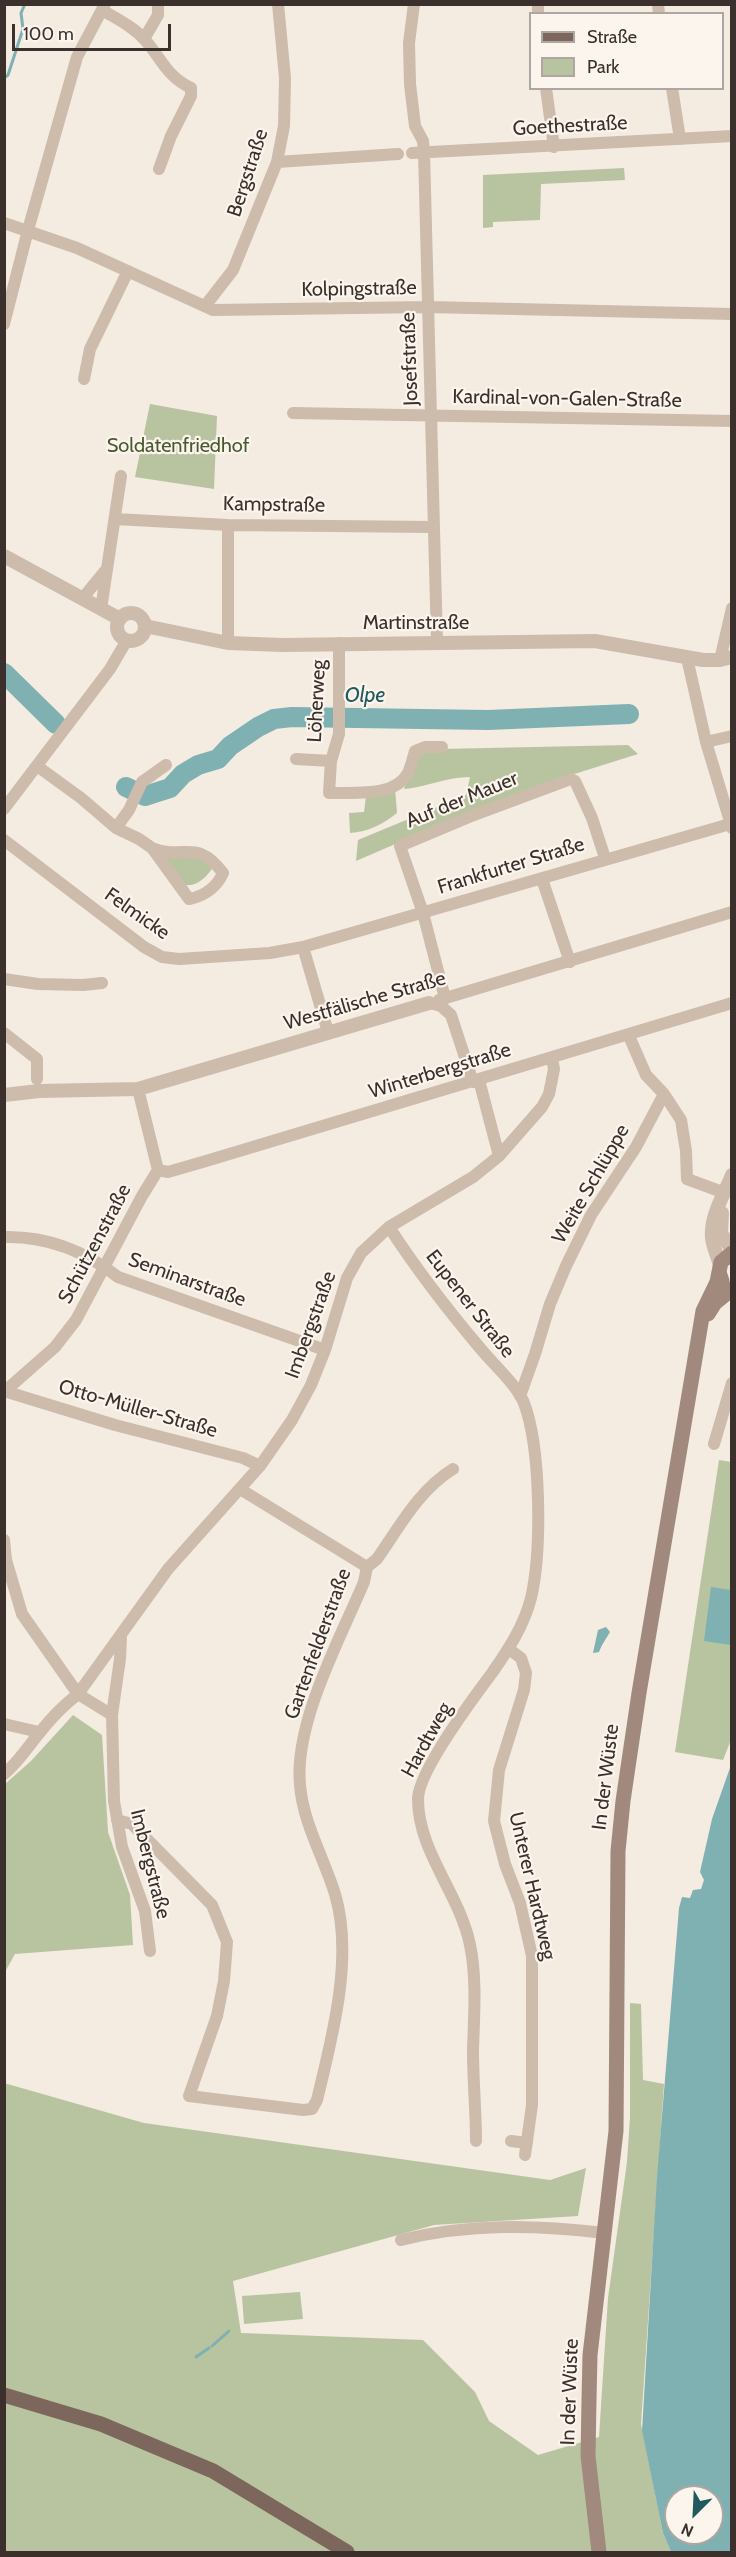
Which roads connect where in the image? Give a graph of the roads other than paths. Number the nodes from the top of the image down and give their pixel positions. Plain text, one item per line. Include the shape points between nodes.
1 (159, 4) edge
2 (278, 4) edge
3 (414, 4) edge
4 (104, 7) edge
5 (144, 39) junction
6 (546, 90) edge
7 (672, 90) edge
8 (732, 136) edge
9 (680, 138) junction
10 (554, 147) junction
11 (418, 153) junction
12 (398, 154) dead end
13 (277, 162) junction
14 (159, 169) dead end
15 (4, 223) edge
16 (28, 230) junction
17 (128, 271) junction
18 (205, 306) junction
19 (428, 307) junction
20 (732, 314) edge
21 (4, 324) edge
22 (84, 379) dead end
23 (293, 413) dead end
24 (432, 415) junction
25 (732, 421) edge
26 (121, 476) dead end
27 (115, 519) junction
28 (228, 525) junction
29 (433, 527) junction
30 (4, 556) edge
31 (106, 570) junction
32 (82, 599) junction
33 (732, 608) edge
34 (101, 609) junction
35 (120, 619) junction
36 (145, 626) junction
37 (127, 639) junction
38 (437, 642) junction
39 (228, 643) junction
40 (339, 643) junction
41 (687, 658) junction
42 (726, 659) edge
43 (732, 736) edge
44 (706, 742) junction
45 (442, 747) dead end
46 (296, 759) dead end
47 (331, 761) junction
48 (166, 765) dead end
49 (37, 766) junction
50 (4, 809) edge
51 (731, 826) edge
52 (116, 828) junction
53 (4, 840) edge
54 (152, 848) junction
55 (605, 858) junction
56 (543, 879) junction
57 (732, 912) edge
58 (423, 913) junction
59 (303, 947) junction
60 (570, 962) junction
61 (4, 979) edge
62 (102, 983) dead end
63 (462, 993) junction
64 (445, 998) junction
65 (429, 1003) junction
66 (732, 1003) edge
67 (451, 1015) junction
68 (328, 1032) junction
69 (4, 1033) edge
70 (629, 1036) junction
71 (552, 1058) junction
72 (37, 1079) dead end
73 (476, 1081) junction
74 (138, 1089) junction
75 (664, 1094) junction
76 (4, 1095) edge
77 (499, 1156) junction
78 (158, 1170) junction
79 (732, 1175) edge
80 (724, 1193) junction
81 (389, 1227) junction
82 (4, 1237) edge
83 (732, 1252) edge
84 (105, 1267) junction
85 (720, 1269) junction
86 (732, 1289) edge
87 (701, 1331) junction
88 (325, 1350) junction
89 (732, 1383) edge
90 (5, 1391) edge
91 (521, 1399) junction
92 (714, 1444) dead end
93 (260, 1466) junction
94 (453, 1469) dead end
95 (240, 1489) junction
96 (4, 1540) edge
97 (5, 1560) edge
98 (367, 1567) junction
99 (121, 1636) junction
100 (509, 1649) junction
101 (78, 1694) junction
102 (112, 1715) junction
103 (4, 1724) edge
104 (39, 1732) junction
105 (4, 1773) edge
106 (117, 1820) junction
107 (150, 1951) dead end
108 (476, 2141) dead end
109 (511, 2141) dead end
110 (605, 2233) junction
111 (401, 2240) dead end
112 (4, 2395) edge
113 (347, 2553) edge
114 (598, 2553) edge

1 - 5 street via 158,15
2 - 13 street, Bergstraße via 285,78 284,126
3 - 11 street, Josefstraße via 409,43 410,84 415,126 423,141
4 - 5 street
4 - 16 street via 76,57
5 - 14 street via 173,78 190,88
6 - 10 street
7 - 9 street
8 - 9 street, Goethestraße
9 - 10 street, Goethestraße
10 - 11 street, Goethestraße
11 - 19 street, Josefstraße
12 - 13 street
13 - 18 street, Bergstraße via 233,270
15 - 16 street, Kolpingstraße
16 - 17 street, Kolpingstraße
16 - 21 street
17 - 18 street, Kolpingstraße
17 - 22 street via 90,349
18 - 19 street, Kolpingstraße via 213,310
19 - 20 street, Kolpingstraße
19 - 24 street, Josefstraße
23 - 24 street, Kardinal-von-Galen-Straße
24 - 25 street, Kardinal-von-Galen-Straße
24 - 29 street, Josefstraße
26 - 27 street
27 - 28 street, Kampstraße
27 - 31 street
28 - 29 street, Kampstraße
28 - 39 street
29 - 38 street, Josefstraße
30 - 32 street
31 - 32 street
31 - 34 street
32 - 34 street
33 - 42 street
34 - 35 street
35 - 36 street via 128,613 136,614
35 - 37 street via 119,633
36 - 37 street via 138,638
36 - 39 street, Martinstraße
37 - 49 street via 110,669
38 - 40 street, Martinstraße
38 - 41 street, Martinstraße via 595,641
39 - 40 street, Martinstraße
40 - 47 street, Löherweg via 339,718
41 - 42 street, Martinstraße
41 - 44 street
43 - 44 street
44 - 51 street
45 - 47 street, Löherweg via 415,750 407,775 392,787 372,792 329,793
46 - 47 street, Löherweg
48 - 52 street via 142,782 128,813
49 - 50 street
49 - 52 street
51 - 55 street, Frankfurter Straße
52 - 54 street
53 - 59 street, Felmicke via 162,957 270,953
54 - 54 street via 189,899 200,897 219,882 223,873 213,860 199,852
55 - 56 street, Frankfurter Straße
55 - 58 street, Auf der Mauer via 592,818 572,779 400,846
56 - 58 street, Frankfurter Straße
56 - 60 street
57 - 60 street, Westfälische Straße
58 - 59 street, Frankfurter Straße
58 - 64 street
59 - 68 street
60 - 63 street, Westfälische Straße
61 - 62 street via 38,984
63 - 64 street, Westfälische Straße
63 - 67 street
64 - 65 street, Westfälische Straße
65 - 67 street via 441,1006
65 - 68 street, Westfälische Straße
66 - 70 street, Winterbergstraße
67 - 73 street
68 - 74 street, Westfälische Straße
69 - 72 street via 37,1059
70 - 71 street, Winterbergstraße
70 - 75 street via 646,1075
71 - 73 street, Winterbergstraße
71 - 77 street, Imbergstraße via 554,1070 542,1107
73 - 77 street
73 - 78 street, Winterbergstraße via 187,1167 168,1172
74 - 76 street, Westfälische Straße via 39,1090
74 - 78 street
75 - 80 street via 681,1120 687,1179
75 - 91 street, Weite Schlüppe via 591,1215 566,1266
77 - 81 street, Imbergstraße via 473,1177
78 - 84 street, Schützenstraße
79 - 80 street
80 - 83 street via 720,1226
80 - 85 street via 712,1229
81 - 88 street, Imbergstraße via 361,1252 347,1278
81 - 91 street, Eupener Straße via 422,1278
82 - 84 street, Seminarstraße via 60,1244
83 - 85 main road via 723,1259
84 - 88 street, Seminarstraße via 118,1277
84 - 90 street, Schützenstraße via 62,1338
85 - 86 main road via 725,1284
85 - 87 main road, In der Wüste via 703,1311
86 - 87 main road, In der Wüste via 715,1304
87 - 110 main road, In der Wüste via 623,1801 616,1902 616,2131
88 - 93 street, Imbergstraße via 299,1407
89 - 92 street
90 - 93 street, Otto-Müller-Straße
91 - 100 street, Hardtweg via 536,1464 538,1533 531,1597
93 - 95 street, Imbergstraße
94 - 98 street, Gartenfelderstraße via 421,1495 377,1559
95 - 98 street
95 - 99 street, Imbergstraße via 168,1569
96 - 97 street
97 - 101 street via 22,1614
98 - 106 street, Gartenfelderstraße via 307,1723 300,1761 304,1808 335,1894 343,1947 333,2036 312,2109 189,2096 218,2016 227,1942 212,1905 132,1824
99 - 101 street, Imbergstraße
99 - 102 street, Imbergstraße
100 - 108 street, Hardtweg via 433,1760 418,1796 422,1830 471,1946
100 - 109 street, Unterer Hardtweg via 521,1658 526,1673 499,1770 494,1821 532,1956 532,2105 526,2149
101 - 102 street
101 - 104 street, Imbergstraße
102 - 106 street, Imbergstraße
103 - 104 street
104 - 105 street, Imbergstraße via 27,1752
106 - 107 street, Imbergstraße via 122,1847 145,1911
110 - 111 street via 542,2226 494,2227
110 - 114 main road, In der Wüste via 590,2355 589,2400 588,2456
112 - 113 main road via 101,2424 213,2471

